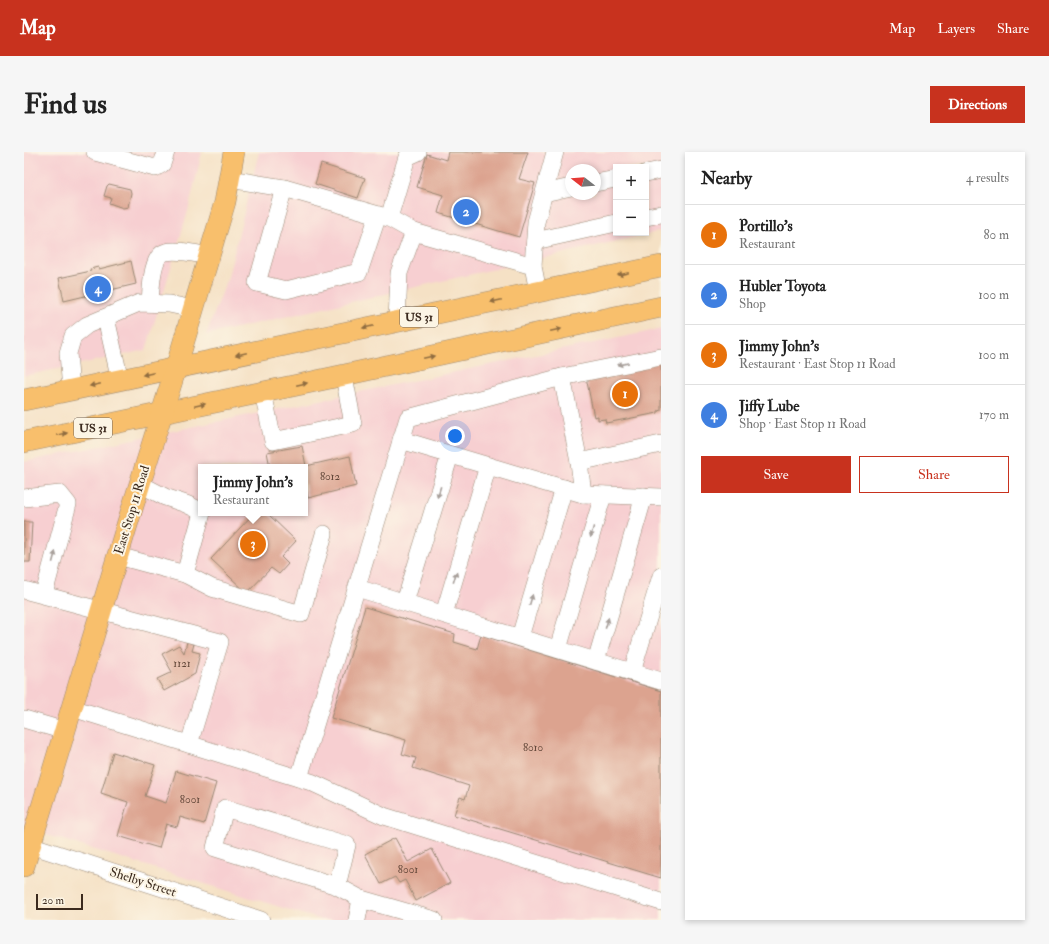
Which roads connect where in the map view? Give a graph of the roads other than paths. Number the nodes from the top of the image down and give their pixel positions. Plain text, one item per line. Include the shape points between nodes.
1 (95, 152) edge
2 (166, 152) edge
3 (234, 152) edge
4 (418, 152) edge
5 (555, 152) edge
6 (661, 170) edge
7 (649, 172) edge
8 (229, 179) junction
9 (613, 180) edge
10 (601, 182) edge
11 (284, 188) junction
12 (565, 188) edge
13 (544, 192) junction
14 (661, 214) edge
15 (383, 216) junction
16 (649, 216) edge
17 (613, 224) edge
18 (414, 232) junction
19 (535, 241) junction
20 (209, 256) junction
21 (533, 266) junction
22 (661, 266) edge
23 (538, 292) junction
24 (150, 303) junction
25 (661, 307) edge
26 (193, 309) junction
27 (106, 318) junction
28 (397, 321) junction
29 (661, 357) edge
30 (176, 368) junction
31 (344, 376) junction
32 (562, 377) junction
33 (120, 380) junction
34 (71, 390) junction
35 (264, 392) junction
36 (24, 400) edge
37 (162, 413) junction
38 (401, 440) junction
39 (24, 442) edge
40 (661, 444) edge
41 (450, 455) junction
42 (579, 462) junction
43 (488, 466) junction
44 (140, 484) junction
45 (564, 488) junction
46 (583, 494) junction
47 (603, 495) junction
48 (644, 496) junction
49 (661, 497) edge
50 (24, 498) edge
51 (198, 510) edge
52 (201, 516) edge
53 (324, 534) dead end
54 (118, 556) junction
55 (185, 574) junction
56 (661, 576) edge
57 (356, 588) junction
58 (24, 590) edge
59 (44, 594) junction
60 (405, 602) junction
61 (101, 611) junction
62 (444, 614) junction
63 (520, 637) junction
64 (558, 649) junction
65 (596, 661) junction
66 (632, 672) junction
67 (661, 681) edge
68 (72, 708) junction
69 (24, 719) edge
70 (65, 731) junction
71 (189, 744) junction
72 (298, 778) junction
73 (27, 844) edge
74 (24, 866) edge
75 (337, 886) junction
76 (361, 899) junction
77 (661, 902) edge
78 (261, 920) edge
79 (357, 920) edge
80 (434, 920) edge

1 - 2 street via 156,168 162,164
3 - 8 main road, East Stop 11 Road
4 - 15 street via 407,157
5 - 13 street
6 - 7 street
8 - 11 street
8 - 20 main road, East Stop 11 Road
9 - 10 street
11 - 15 street
11 - 15 street via 257,283 286,290 359,272
12 - 13 street
13 - 19 street via 536,222
14 - 16 street
15 - 18 street
17 - 19 street
18 - 21 street
18 - 28 street via 400,273
19 - 21 street
20 - 24 street via 164,252 158,257 153,272
20 - 26 main road, East Stop 11 Road
21 - 23 street
22 -> 23 main road, US 31
23 -> 28 main road, US 31
24 - 26 street
24 - 27 street via 139,303
31 -> 25 main road, US 31
26 - 30 main road, East Stop 11 Road
27 - 33 street
27 - 34 street via 87,325 73,336 68,353
28 -> 30 main road, US 31
29 -> 32 street
30 -> 33 main road, US 31
30 - 37 main road, East Stop 11 Road
35 -> 31 main road, US 31
31 - 35 street via 353,424 273,441
32 - 38 street via 408,418
32 - 42 street
33 -> 34 main road, US 31
34 - 36 main road, US 31
37 -> 35 main road, US 31
39 -> 37 main road, US 31
37 - 44 main road, East Stop 11 Road
38 - 41 street
38 - 57 street
40 - 42 street
41 - 43 street
41 -> 60 street
42 - 46 street
43 - 45 street
62 -> 43 street
44 - 51 street
44 - 54 main road, East Stop 11 Road
45 - 46 street
63 -> 45 street
46 - 47 street
47 - 48 street
47 -> 64 street
48 - 49 street
65 -> 48 street
59 -> 50 street via 68,504 60,494
52 - 55 street
53 - 55 street via 301,614 212,588
54 - 55 street
54 - 61 main road, East Stop 11 Road
56 - 66 street
57 - 60 street
57 - 72 street
58 - 59 street
59 - 61 street
60 - 62 street
61 - 68 main road, East Stop 11 Road
61 - 71 street via 220,642
62 - 63 street
63 - 64 street
64 - 65 street
65 - 66 street
66 - 67 street
68 - 70 main road, East Stop 11 Road
68 - 71 street
69 - 70 street
70 - 73 main road, East Stop 11 Road
71 - 72 street
72 - 77 street via 384,816
73 - 74 main road, East Stop 11 Road
73 - 78 street, Shelby Street
75 - 75 street via 347,845 226,808 215,848
75 - 76 street
76 - 79 street
76 - 80 street

